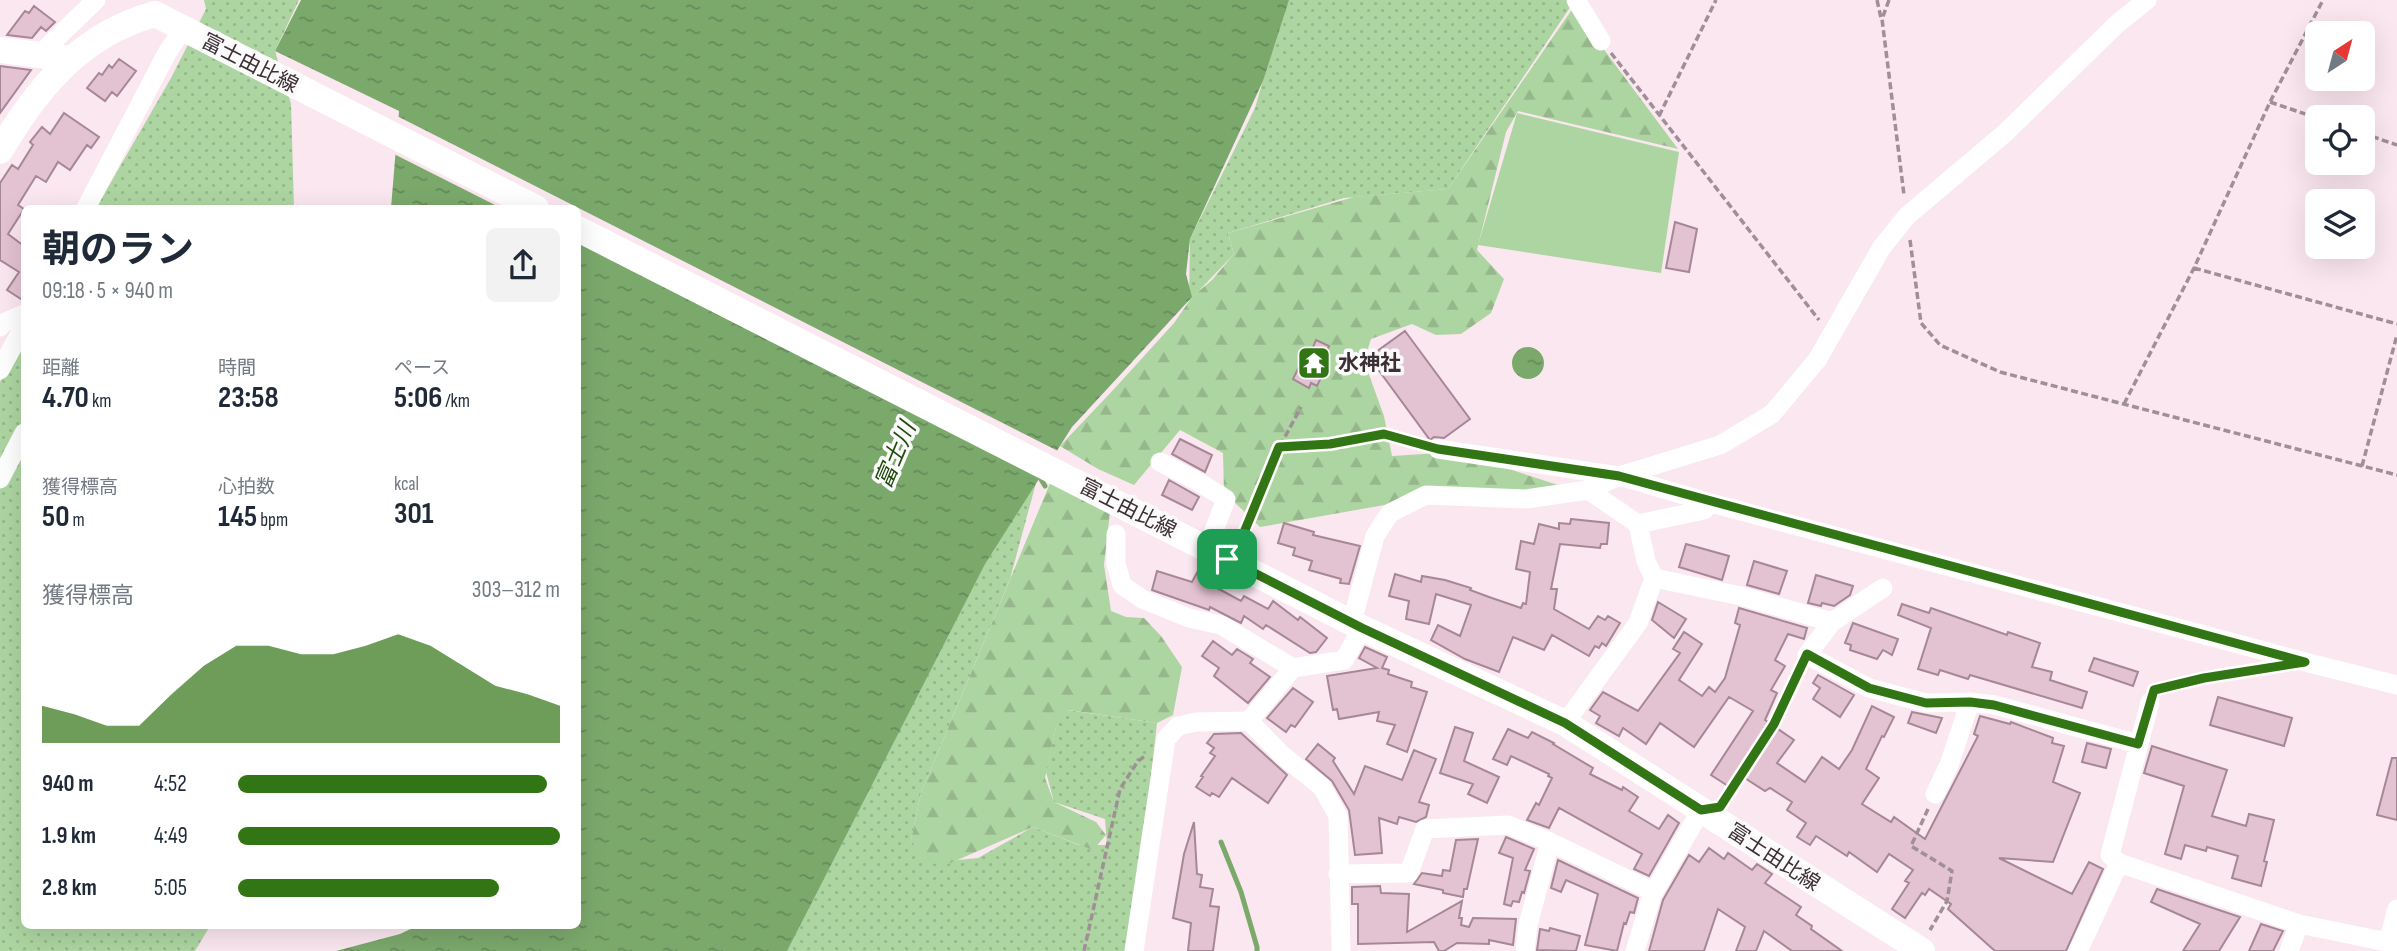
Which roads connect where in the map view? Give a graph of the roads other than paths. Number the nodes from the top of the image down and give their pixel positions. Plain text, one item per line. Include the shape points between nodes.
1 (96, 0) edge
2 (1576, 0) edge
3 (2147, 0) edge
4 (153, 5) edge
5 (193, 34) junction
6 (1601, 41) road end
7 (0, 50) edge
8 (40, 54) junction
9 (70, 59) junction
10 (0, 151) edge
11 (88, 205) edge
12 (530, 205) edge
13 (581, 231) edge
14 (21, 315) edge
15 (0, 327) edge
16 (21, 332) edge
17 (0, 370) edge
18 (21, 439) edge
19 (1438, 449) road end
20 (1160, 462) dead end
21 (1619, 476) junction
22 (0, 479) edge
23 (1588, 490) junction
24 (1711, 503) junction
25 (1638, 524) junction
26 (1116, 534) dead end
27 (1217, 554) junction
28 (1654, 579) junction
29 (1883, 588) dead end
30 (1832, 622) junction
31 (1357, 625) junction
32 (1293, 668) junction
33 (2397, 685) edge
34 (1970, 702) junction
35 (2150, 702) road end
36 (1249, 721) junction
37 (1565, 723) junction
38 (2138, 744) junction
39 (1935, 794) road end
40 (1701, 810) junction
41 (1550, 842) junction
42 (2119, 863) junction
43 (1338, 874) junction
44 (1654, 892) junction
45 (2397, 909) edge
46 (2299, 924) junction
47 (2392, 943) edge
48 (1910, 947) edge
49 (1134, 951) edge
50 (1341, 951) edge
51 (1525, 951) edge
52 (1635, 951) edge
53 (2078, 951) edge
54 (2289, 951) edge

1 - 8 street
2 - 6 street
3 - 21 street via 2005,133 1907,216 1882,247 1817,360 1772,414 1720,446
4 - 5 main road, 富士由比線
4 - 9 main road, 富士由比線
5 - 11 street via 167,52
5 - 12 main road, 富士由比線
7 - 8 main road
8 - 9 main road
9 - 10 main road, 富士由比線 via 41,89
13 - 27 main road, 富士由比線
14 - 15 street
16 - 17 street
18 - 22 street
19 - 21 street
20 - 27 street via 1226,499
21 - 23 street
21 - 24 street
23 - 25 street
23 - 31 street via 1526,499 1426,495 1390,513 1375,536
24 - 25 street via 1704,510
24 - 33 street
25 - 28 street
26 - 32 street via 1116,564 1122,585 1142,599 1189,618 1221,625
27 - 31 main road, 富士由比線
28 - 30 street via 1741,596
28 - 37 street via 1638,623
29 - 30 street
30 - 34 street via 1807,654 1869,688 1926,703
31 - 32 street via 1344,660
31 - 37 main road, 富士由比線
32 - 36 street
34 - 38 street
34 - 39 street
35 - 38 street
36 - 43 street via 1322,787 1338,816
36 - 49 street via 1196,722 1178,726 1166,739
37 - 40 main road, 富士由比線
38 - 42 street via 2110,855
40 - 44 street
40 - 48 main road, 富士由比線
41 - 43 street via 1508,825 1425,829 1409,873
41 - 44 street
41 - 51 street
42 - 46 street
42 - 53 street
43 - 50 street
44 - 52 street
45 - 47 street
46 - 47 street
46 - 54 street

